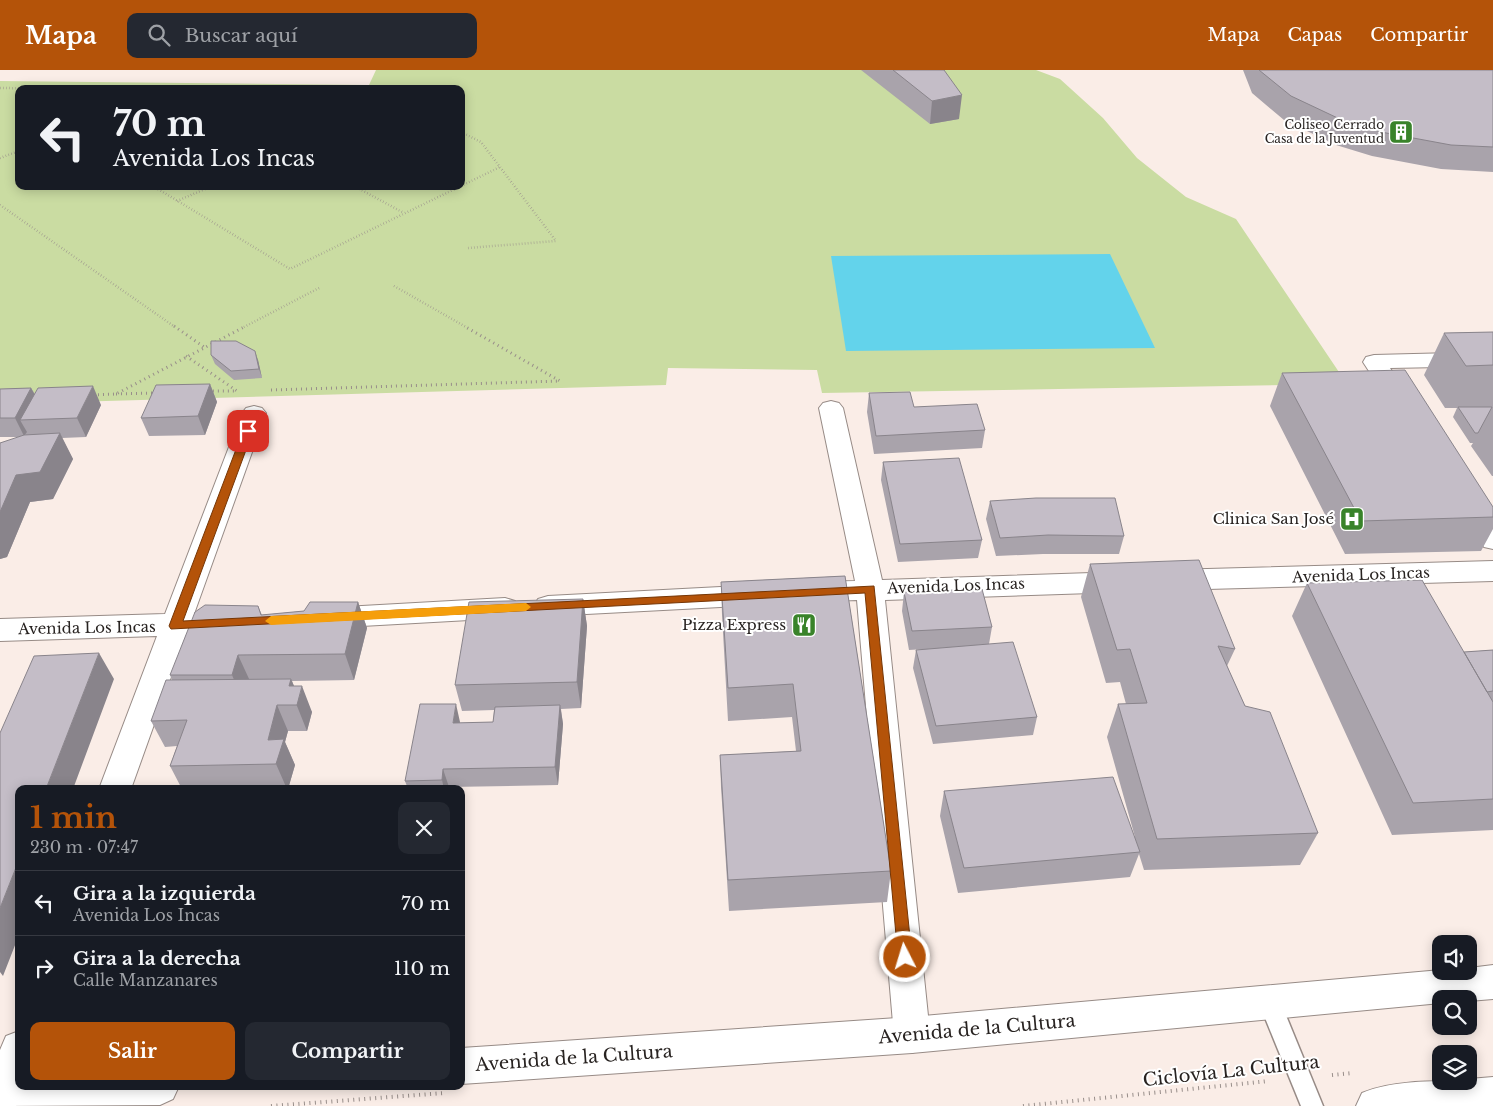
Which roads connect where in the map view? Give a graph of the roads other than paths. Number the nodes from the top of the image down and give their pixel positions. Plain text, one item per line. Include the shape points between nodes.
1 (1493, 359) edge
2 (256, 398) road end
3 (831, 408) dead end
4 (1413, 420) edge
5 (1457, 486) edge
6 (1493, 540) edge
7 (1493, 571) edge
8 (870, 589) junction
9 (304, 619) edge
10 (255, 621) edge
11 (175, 626) junction
12 (0, 630) edge
13 (116, 785) edge
14 (1493, 982) edge
15 (1270, 1003) junction
16 (912, 1035) junction
17 (15, 1059) edge
18 (465, 1066) edge
19 (102, 1090) edge
20 (1493, 1096) edge
21 (0, 1097) edge
22 (1312, 1106) edge
23 (1375, 1106) edge

1 - 4 main road via 1374,362
2 - 11 main road
3 - 8 main road
5 - 6 main road
7 - 8 main road, Avenida Los Incas
8 - 9 main road, Avenida Los Incas
8 - 16 main road
10 - 11 main road, Avenida Los Incas
11 - 12 main road, Avenida Los Incas
11 - 13 main road
14 - 15 main road, Avenida de la Cultura
15 - 16 main road, Avenida de la Cultura
15 - 22 lane
16 - 18 main road, Avenida de la Cultura
17 - 21 main road
19 - 21 main road
20 - 23 main road

